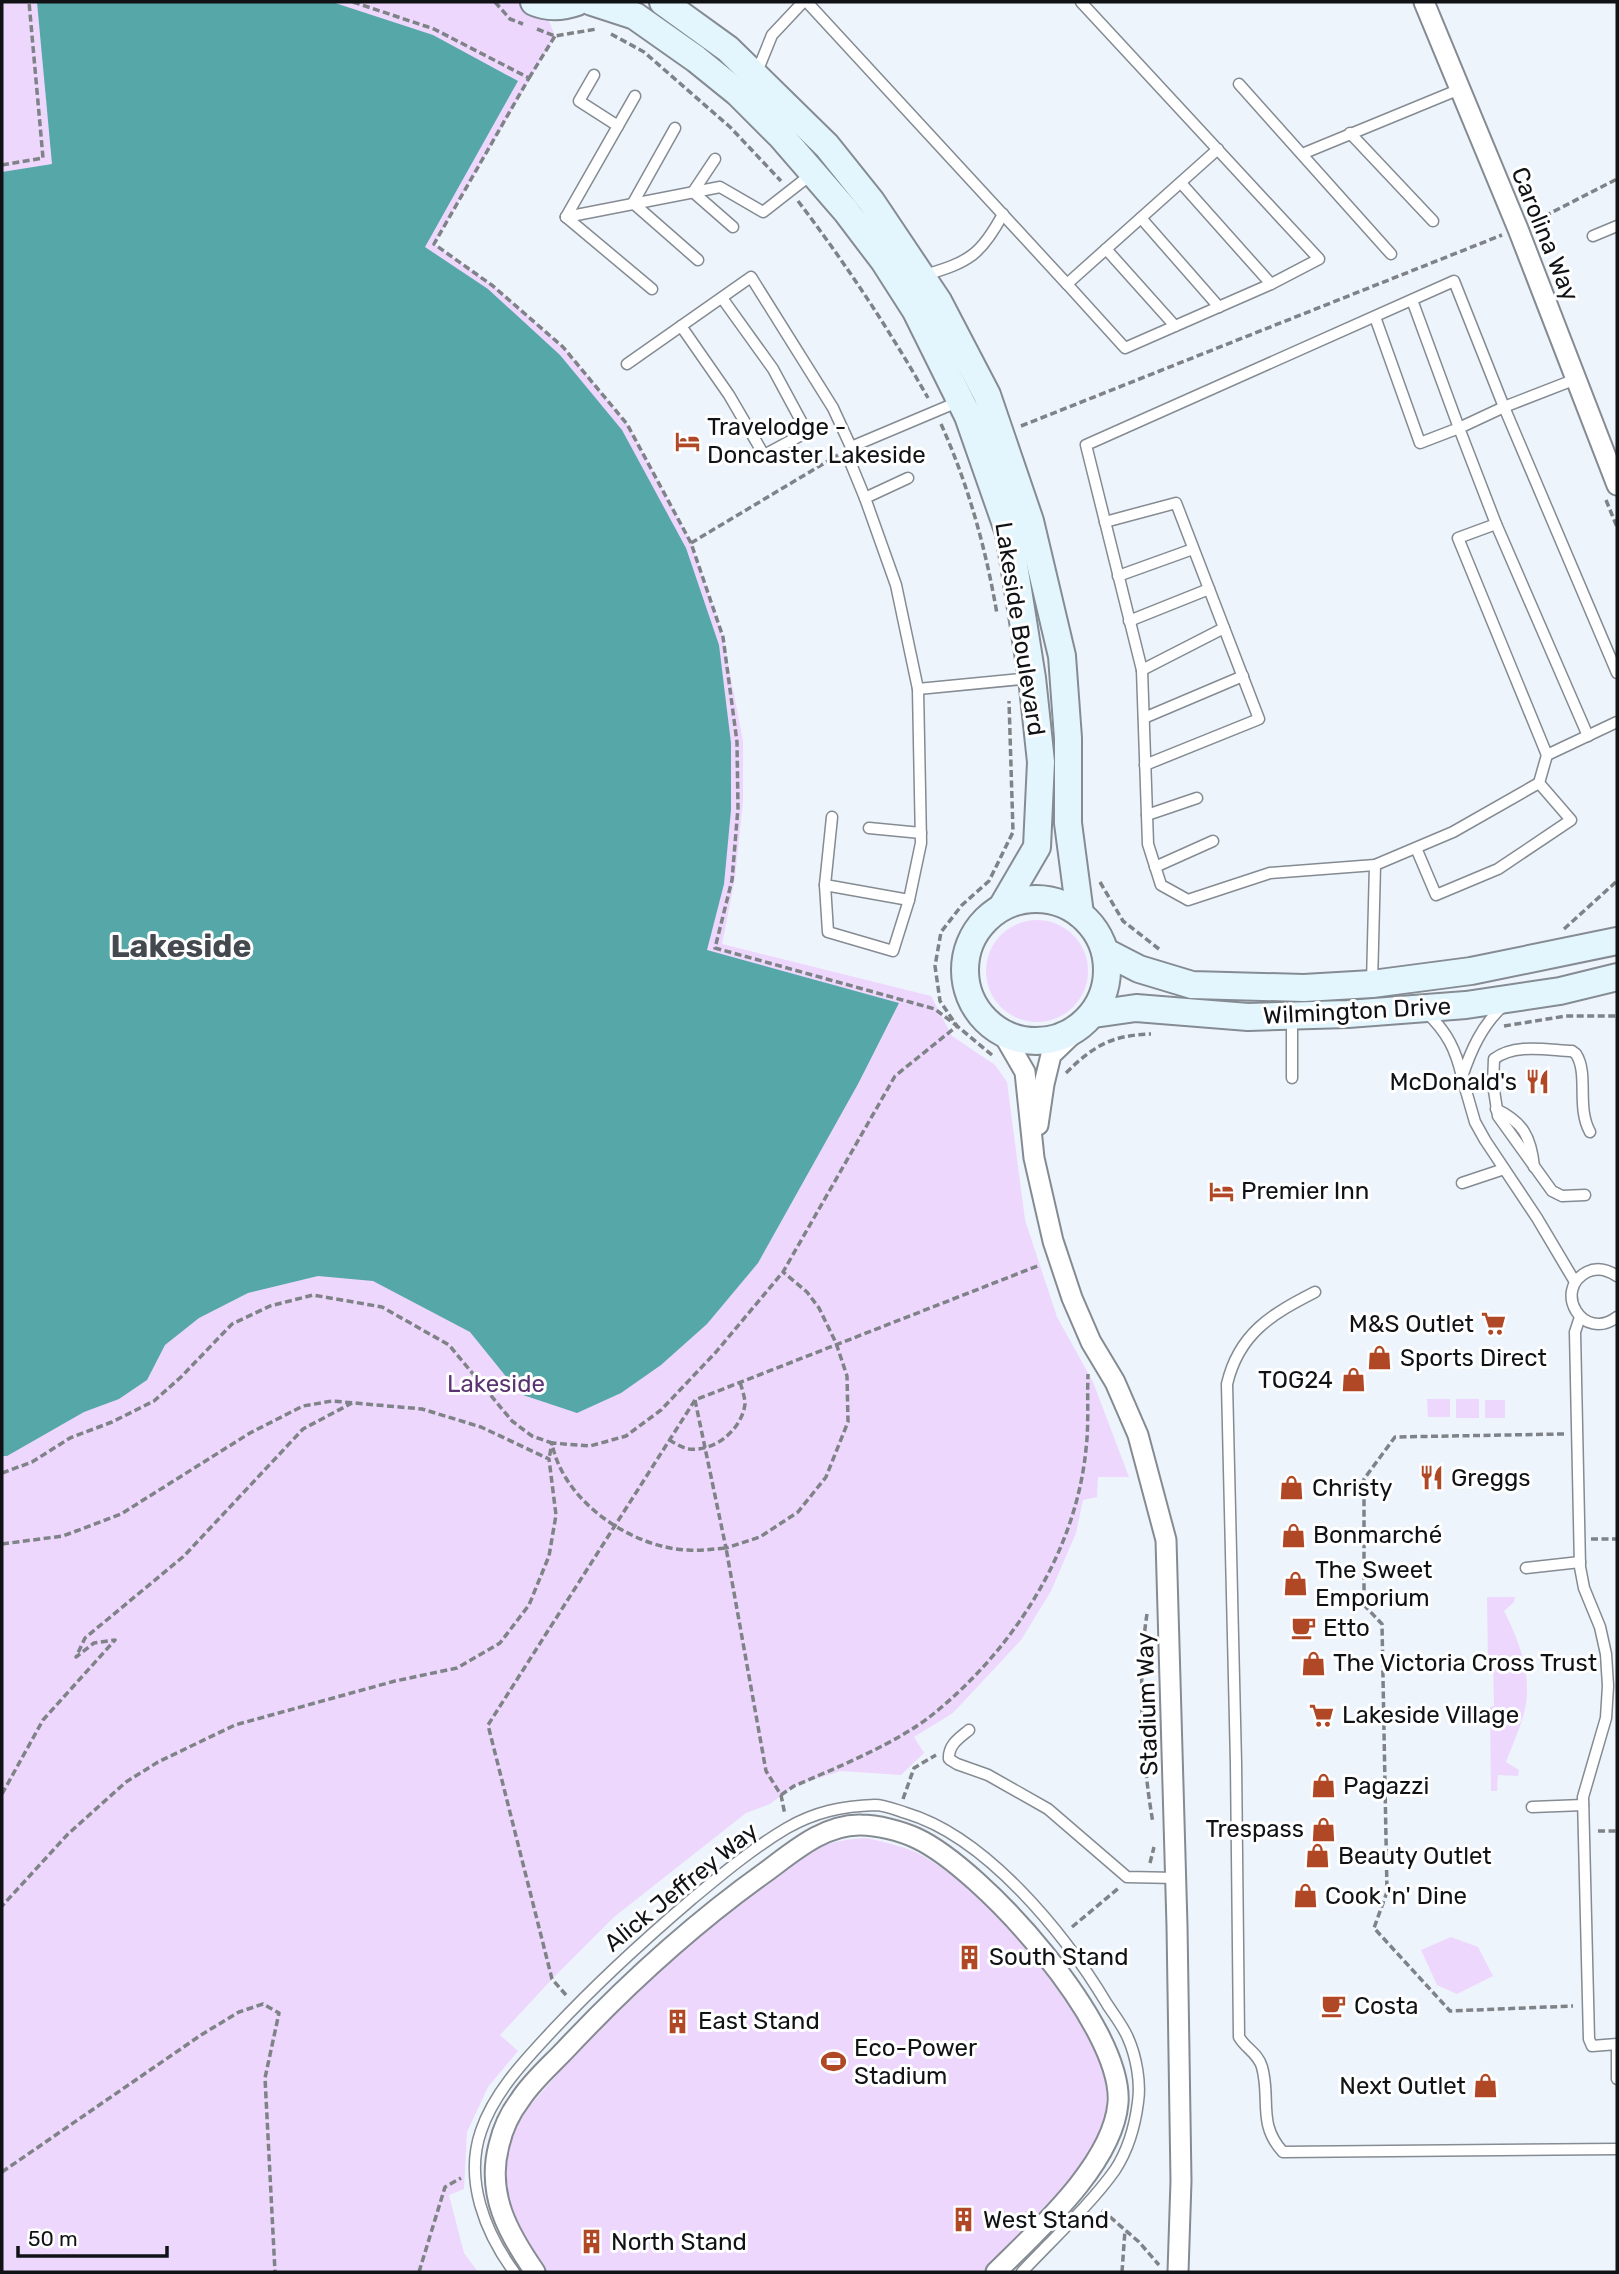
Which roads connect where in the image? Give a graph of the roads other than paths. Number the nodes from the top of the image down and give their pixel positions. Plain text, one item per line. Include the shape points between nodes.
1 (534, 2) edge
2 (577, 2) edge
3 (592, 2) edge
4 (663, 2) edge
5 (805, 2) edge
6 (1082, 2) edge
7 (1424, 2) edge
8 (594, 75) dead end
9 (756, 76) junction
10 (1238, 84) dead end
11 (1460, 89) junction
12 (635, 96) dead end
13 (618, 126) junction
14 (675, 128) dead end
15 (1350, 133) junction
16 (1218, 149) junction
17 (1302, 154) junction
18 (715, 159) dead end
19 (813, 172) junction
20 (1181, 183) junction
21 (693, 192) junction
22 (633, 203) junction
23 (1003, 214) junction
24 (566, 217) junction
25 (1141, 218) junction
26 (1433, 221) dead end
27 (1617, 226) edge
28 (733, 228) dead end
29 (1593, 236) dead end
30 (1106, 249) junction
31 (1391, 254) dead end
32 (698, 260) dead end
33 (921, 276) junction
34 (1067, 284) junction
35 (1271, 284) junction
36 (652, 289) dead end
37 (722, 298) junction
38 (1412, 300) junction
39 (1219, 307) junction
40 (1375, 317) junction
41 (681, 326) junction
42 (1175, 326) junction
43 (627, 364) dead end
44 (1576, 379) junction
45 (960, 401) junction
46 (1504, 407) junction
47 (1459, 428) junction
48 (851, 447) junction
49 (908, 478) dead end
50 (1617, 485) edge
51 (865, 498) junction
52 (1105, 522) junction
53 (1496, 524) junction
54 (1193, 549) junction
55 (1118, 576) junction
56 (1209, 589) junction
57 (1129, 621) junction
58 (1224, 628) junction
59 (1142, 670) junction
60 (1617, 673) edge
61 (1242, 676) junction
62 (1032, 678) junction
63 (918, 689) junction
64 (1143, 718) junction
65 (1617, 722) edge
66 (1588, 736) junction
67 (1547, 755) junction
68 (1145, 765) junction
69 (1539, 783) junction
70 (1197, 798) dead end
71 (1147, 815) junction
72 (832, 817) dead end
73 (869, 828) dead end
74 (921, 833) junction
75 (1213, 841) dead end
76 (1416, 848) junction
77 (1375, 865) junction
78 (1155, 867) junction
79 (825, 885) junction
80 (909, 900) junction
81 (1002, 907) junction
82 (1080, 914) junction
83 (1617, 941) edge
84 (1106, 952) junction
85 (1617, 977) edge
86 (1372, 984) junction
87 (1513, 998) junction
88 (1423, 1008) junction
89 (1292, 1015) junction
90 (1086, 1022) junction
91 (1003, 1034) junction
92 (1462, 1077) junction
93 (1292, 1078) dead end
94 (1590, 1132) dead end
95 (1034, 1158) junction
96 (1504, 1169) junction
97 (1462, 1183) dead end
98 (1585, 1195) dead end
99 (1616, 1273) edge
100 (1576, 1282) junction
101 (1315, 1292) dead end
102 (1580, 1317) junction
103 (1617, 1317) edge
104 (1580, 1562) junction
105 (1526, 1568) dead end
106 (969, 1730) dead end
107 (1583, 1805) junction
108 (1532, 1807) dead end
109 (1176, 1878) junction
110 (1617, 2079) edge
111 (1617, 2149) edge
112 (1166, 2271) edge
113 (514, 2272) edge
114 (535, 2272) edge
115 (996, 2272) edge
116 (1022, 2272) edge

1 - 2 street via 566,6
3 - 19 street, Lakeside Boulevard via 635,16 696,58 755,110
4 - 9 street, Lakeside Boulevard via 728,49
5 - 9 lane via 772,35
5 - 23 lane
6 - 16 lane
7 - 11 street, Carolina Way
8 - 13 lane via 579,101
9 - 33 street, Lakeside Boulevard via 827,146
10 - 17 lane
11 - 15 lane
11 - 44 street, Carolina Way
12 - 13 lane
13 - 24 lane
14 - 22 lane
15 - 17 lane
15 - 26 lane
16 - 20 lane
16 - 35 lane via 1319,259
17 - 31 lane
18 - 21 lane
19 - 21 lane via 763,212 720,187
19 - 45 street, Lakeside Boulevard via 884,261 916,312
20 - 25 lane
20 - 35 lane
21 - 22 lane
21 - 28 lane
22 - 24 lane
22 - 32 lane
23 - 33 lane via 979,251 952,267
23 - 34 lane
24 - 36 lane
25 - 30 lane
25 - 39 lane
27 - 29 lane
30 - 34 lane
30 - 42 lane
33 - 82 street, Lakeside Boulevard via 987,394 1030,521 1062,656 1069,823
34 - 42 lane via 1125,348
35 - 39 lane
37 - 41 lane
37 - 41 lane via 773,369 807,432 764,455
37 - 48 lane via 751,277 826,395
38 - 40 lane
38 - 46 lane via 1454,281
38 - 47 lane
39 - 42 lane
40 - 47 lane via 1420,443
40 - 52 lane via 1086,445
41 - 43 lane
44 - 46 lane
44 - 50 street, Carolina Way
45 - 48 lane
45 - 62 street, Lakeside Boulevard via 1009,533
46 - 47 lane
46 - 60 lane
47 - 53 lane
48 - 51 lane via 851,464
49 - 51 lane
51 - 63 lane via 896,585
52 - 54 lane via 1176,503
52 - 55 lane
53 - 66 lane
53 - 67 lane via 1458,538
54 - 55 lane
54 - 56 lane
55 - 57 lane
56 - 57 lane
56 - 58 lane
57 - 59 lane
58 - 59 lane
58 - 61 lane
59 - 64 lane
61 - 64 lane
61 - 68 lane via 1259,719
62 - 63 lane
62 - 81 street, Lakeside Boulevard via 1041,762 1037,847
63 - 74 lane
64 - 68 lane
65 - 66 lane
66 - 67 lane
67 - 69 lane
68 - 71 lane
69 - 76 lane
69 - 76 lane via 1571,820 1498,869 1436,895
70 - 71 lane
71 - 78 lane
72 - 79 lane
73 - 74 lane
74 - 80 lane
75 - 78 lane
76 - 77 lane
77 - 78 lane via 1270,873 1188,900 1161,885
77 - 86 lane
79 - 80 lane
79 - 80 lane via 828,932 893,951
81 - 82 street via 1025,899 1054,901
81 - 91 street via 978,929 969,945 965,970 974,1006
82 - 84 street via 1097,932
83 - 86 street, Wilmington Drive via 1471,971
84 - 86 street, Wilmington Drive via 1139,969 1192,985 1304,988
84 - 90 street via 1107,985
85 - 87 street, Wilmington Drive
87 - 88 street, Wilmington Drive
87 - 92 lane via 1489,1020
88 - 89 street, Wilmington Drive
88 - 92 lane via 1452,1044
89 - 90 street, Wilmington Drive via 1248,1017 1136,1008
89 - 93 lane
90 - 91 street via 1054,1040 1037,1042
90 - 95 street, Stadium Way via 1051,1055
91 - 95 street, Stadium Way via 1025,1072
92 - 96 lane via 1475,1122
94 - 98 lane via 1584,1120 1582,1066 1577,1054 1515,1049 1496,1057 1493,1084 1498,1116 1552,1191
95 - 109 street, Stadium Way via 1072,1298 1138,1435 1167,1540
96 - 97 lane
96 - 100 lane
99 - 100 lane via 1591,1270
100 - 102 lane via 1571,1297
101 - 111 lane via 1274,1313 1241,1346 1227,1384 1239,2037 1258,2055 1263,2069 1267,2127 1283,2152
102 - 103 lane via 1603,1324
102 - 104 lane via 1575,1332
104 - 105 lane
104 - 107 lane via 1582,1580 1601,1628 1608,1686 1606,1718
106 - 109 lane via 952,1744 949,1759 988,1774 1048,1809 1127,1877
107 - 108 lane
107 - 110 lane via 1589,2039 1592,2046 1617,2044
109 - 112 street, Stadium Way via 1181,2181
113 - 116 lane, Alick Jeffrey Way via 481,2210 475,2170 480,2132 524,2062 647,1937 724,1872 788,1828 833,1808 880,1805 929,1820 971,1847 1012,1883 1062,1936 1128,2037 1139,2098 1131,2137 1115,2169
114 - 115 street via 500,2212 496,2179 498,2147 521,2097 604,2009 724,1900 800,1846 830,1831 860,1825 915,1837 951,1860 1004,1906 1054,1965 1093,2025 1116,2073 1118,2104 1106,2148 1076,2188

